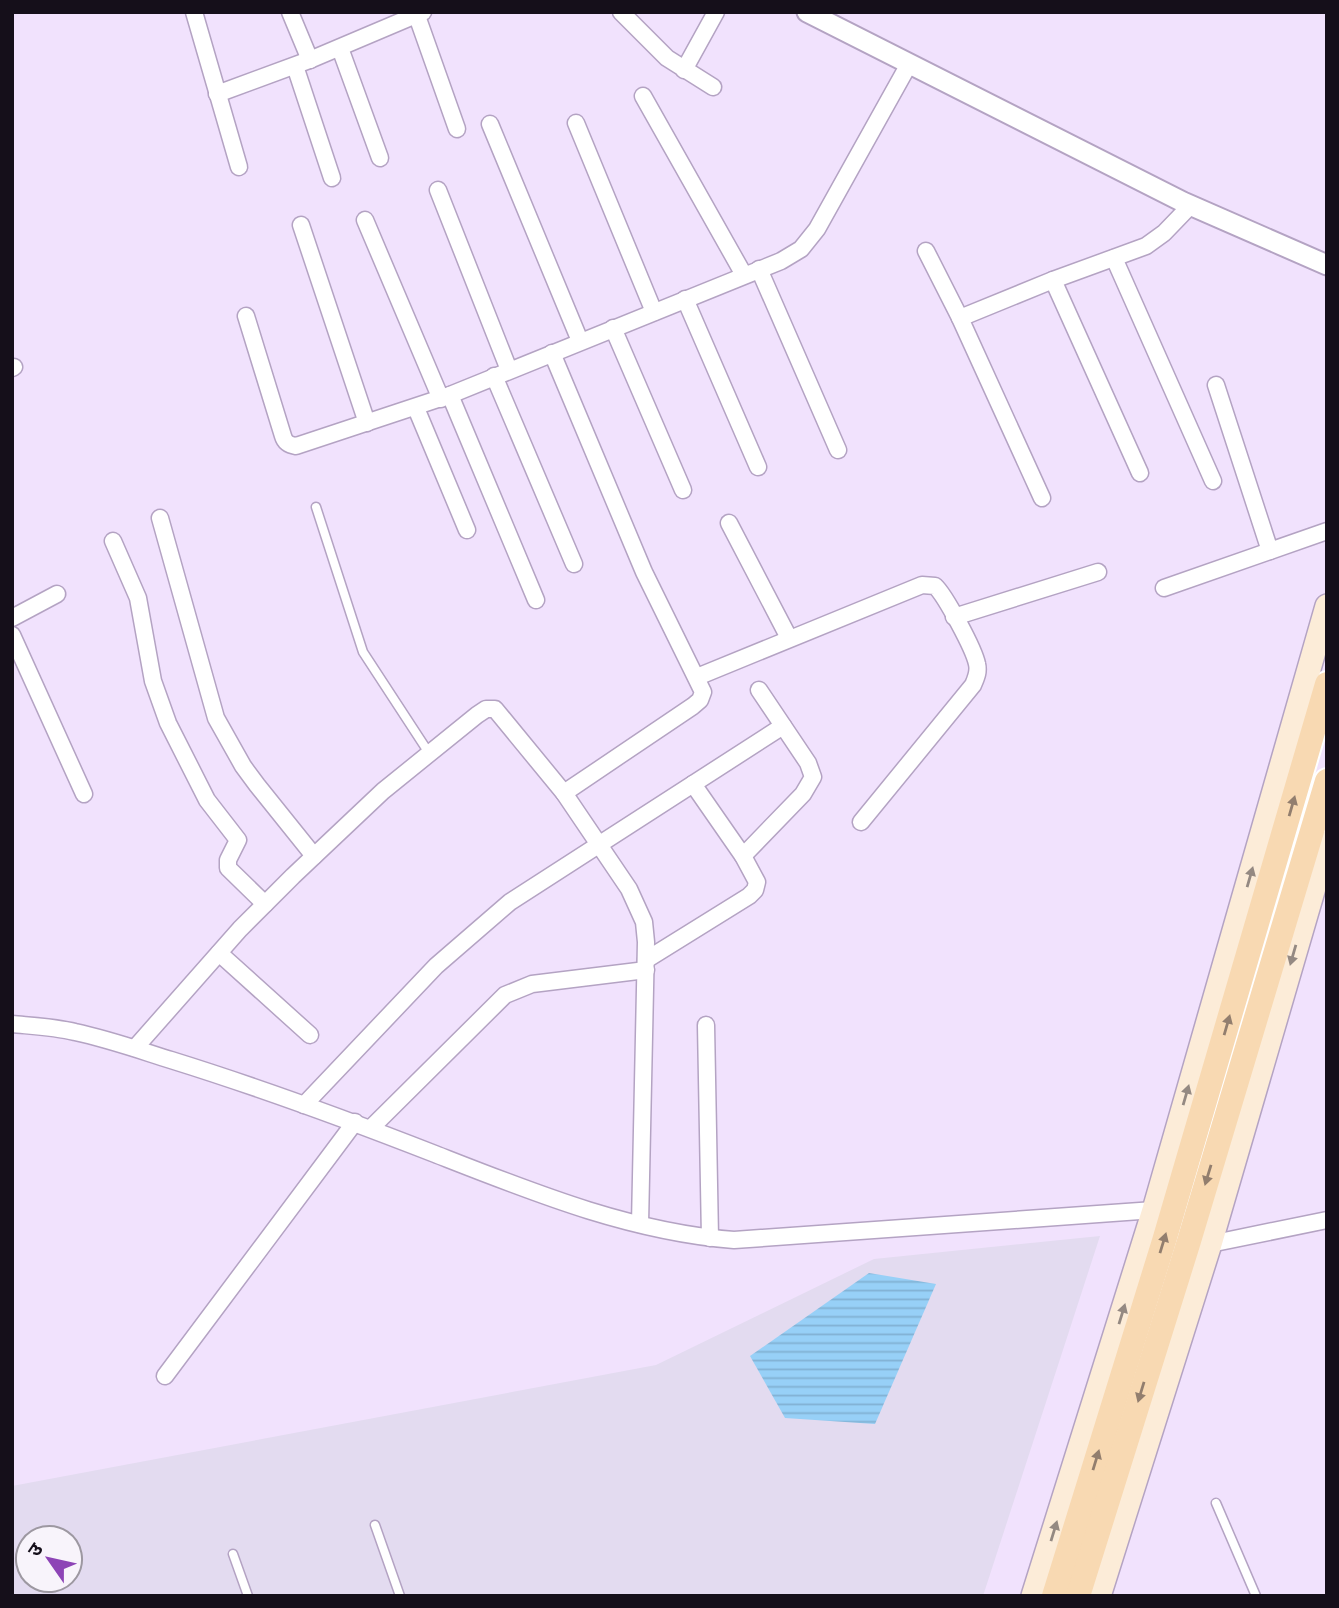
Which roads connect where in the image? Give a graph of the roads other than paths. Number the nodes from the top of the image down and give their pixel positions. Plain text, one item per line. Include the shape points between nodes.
1 (194, 12) edge
2 (290, 12) edge
3 (621, 12) edge
4 (716, 12) edge
5 (807, 12) edge
6 (420, 14) edge
7 (340, 48) junction
8 (302, 63) junction
9 (909, 64) junction
10 (684, 70) junction
11 (713, 87) dead end
12 (217, 94) junction
13 (643, 96) dead end
14 (576, 123) dead end
15 (490, 124) dead end
16 (457, 129) dead end
17 (380, 158) dead end
18 (239, 167) dead end
19 (332, 178) dead end
20 (438, 190) dead end
21 (1191, 205) junction
22 (365, 220) dead end
23 (301, 225) dead end
24 (926, 251) dead end
25 (1114, 258) junction
26 (1327, 265) edge
27 (751, 272) junction
28 (1053, 280) junction
29 (685, 299) junction
30 (654, 312) junction
31 (246, 316) dead end
32 (960, 318) junction
33 (613, 328) junction
34 (580, 341) junction
35 (552, 353) junction
36 (502, 373) junction
37 (1216, 385) dead end
38 (445, 397) junction
39 (416, 408) junction
40 (367, 423) junction
41 (838, 450) dead end
42 (758, 467) dead end
43 (1140, 473) dead end
44 (1213, 481) dead end
45 (683, 490) dead end
46 (1042, 498) dead end
47 (316, 507) dead end
48 (160, 518) dead end
49 (729, 523) dead end
50 (467, 530) dead end
51 (1327, 531) edge
52 (113, 541) dead end
53 (1270, 551) junction
54 (574, 564) dead end
55 (1098, 572) dead end
56 (1164, 588) dead end
57 (57, 594) dead end
58 (536, 600) dead end
59 (1327, 606) edge
60 (954, 617) junction
61 (12, 618) edge
62 (12, 635) edge
63 (789, 638) junction
64 (697, 677) junction
65 (759, 690) dead end
66 (1324, 694) edge
67 (783, 726) junction
68 (429, 752) junction
69 (1327, 781) edge
70 (694, 784) junction
71 (564, 793) junction
72 (84, 794) dead end
73 (861, 822) dead end
74 (598, 843) junction
75 (1327, 843) edge
76 (314, 856) junction
77 (743, 856) junction
78 (265, 904) junction
79 (219, 953) junction
80 (646, 965) junction
81 (12, 1024) edge
82 (706, 1026) dead end
83 (310, 1035) dead end
84 (135, 1048) junction
85 (304, 1104) junction
86 (355, 1122) junction
87 (371, 1129) junction
88 (1154, 1210) junction
89 (1327, 1220) edge
90 (640, 1224) junction
91 (710, 1238) junction
92 (1210, 1244) junction
93 (165, 1376) dead end
94 (1216, 1503) dead end
95 (375, 1525) dead end
96 (233, 1554) dead end
97 (248, 1596) edge
98 (400, 1596) edge
99 (1033, 1596) edge
100 (1054, 1596) edge
101 (1078, 1596) edge
102 (1099, 1596) edge
103 (1256, 1596) edge

1 - 12 street
2 - 8 street
3 - 10 street via 656,49
4 - 10 street
5 - 9 street
6 - 7 street
6 - 16 street
7 - 8 street
7 - 17 street
8 - 12 street
8 - 19 street
9 - 21 street
9 - 27 street via 809,241 791,256
10 - 11 street
12 - 18 street
13 - 27 street
14 - 30 street
15 - 34 street
20 - 36 street
21 - 25 street via 1156,240
21 - 26 street
22 - 38 street
23 - 40 street
24 - 32 street
25 - 28 street
25 - 44 street
27 - 29 street
27 - 41 street
28 - 32 street
28 - 43 street
29 - 30 street
29 - 42 street
30 - 33 street
31 - 40 street via 285,442 296,446
32 - 46 street
33 - 34 street
33 - 45 street
34 - 35 street
35 - 36 street
35 - 64 street via 644,572
36 - 38 street
36 - 54 street
37 - 53 street
38 - 39 street
38 - 58 street
39 - 40 street
39 - 50 street
47 - 68 lane via 363,652
48 - 76 street via 216,718 250,776
49 - 63 street
51 - 53 street
52 - 78 street via 138,598 153,681 168,723 207,800 238,840 228,868
53 - 56 street
55 - 60 street
57 - 61 street
88 -> 59 main road
60 - 63 street via 940,590 928,584
60 - 73 street via 976,660 973,685
62 - 72 street
63 - 64 street
64 - 71 street via 703,692 700,700
65 - 67 street
100 -> 66 main road via 1164,1241
67 - 70 street
67 - 77 street via 813,777 803,794
68 - 71 street via 486,709 495,709
68 - 76 street
69 -> 101 main road
70 - 74 street
70 - 77 street
71 - 74 street
74 - 80 street via 639,907
74 - 85 street via 510,902 462,942
75 -> 92 main road
76 - 78 street
77 - 80 street via 757,882 755,890
78 - 79 street
79 - 83 street
79 - 84 street
80 - 87 street via 533,984 505,995
80 - 90 street
81 - 84 street via 72,1031
82 - 91 street
84 - 85 street
85 - 86 street
86 - 87 street
86 - 93 street
87 - 90 street via 545,1196
88 - 91 street
99 -> 88 main road
89 - 92 street
90 - 91 street
92 - 102 main road
94 - 103 lane
95 - 98 lane
96 - 97 lane

